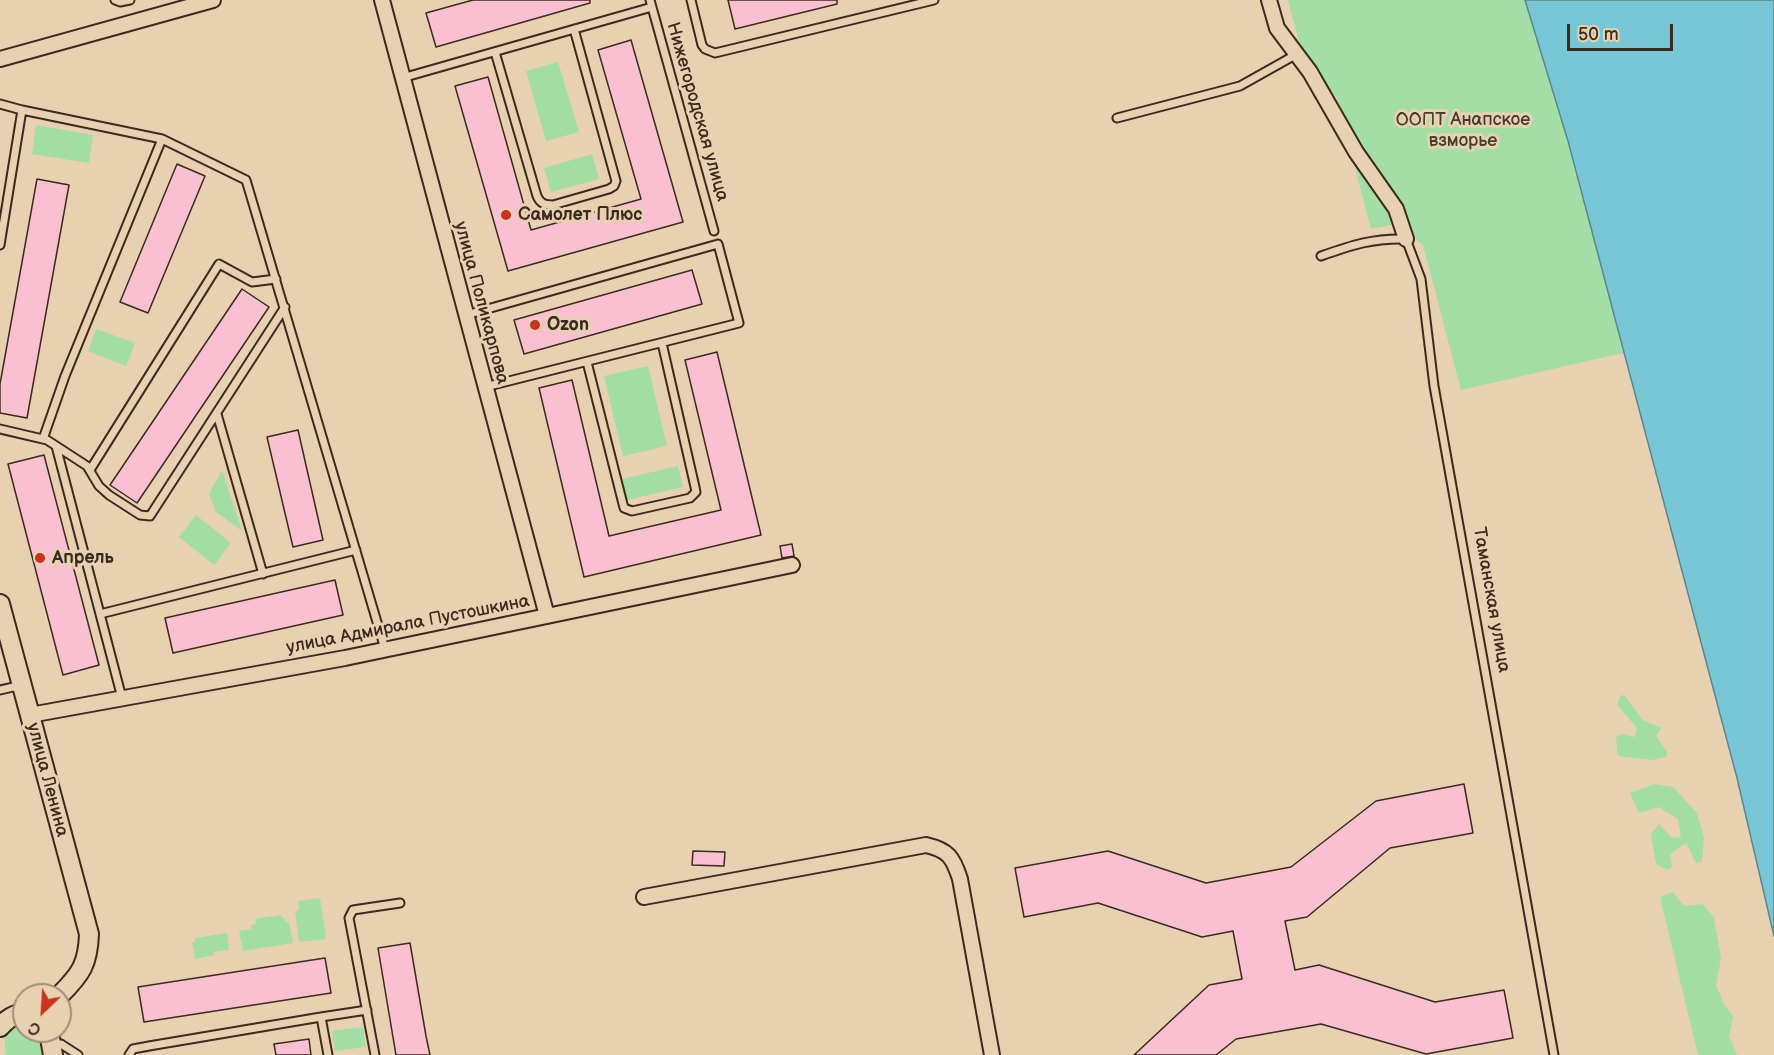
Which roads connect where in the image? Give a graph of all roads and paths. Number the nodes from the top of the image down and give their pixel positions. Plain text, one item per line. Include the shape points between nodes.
1 (116, 0) edge
2 (130, 0) edge
3 (213, 0) edge
4 (382, 0) edge
5 (692, 0) edge
6 (934, 0) edge
7 (1269, 0) edge
8 (651, 4) edge
9 (574, 29) junction
10 (495, 52) junction
11 (1297, 54) junction
12 (0, 59) edge
13 (402, 78) junction
14 (0, 104) edge
15 (22, 110) junction
16 (1117, 118) dead end
17 (162, 139) junction
18 (714, 231) dead end
19 (1406, 239) junction
20 (0, 245) edge
21 (1321, 256) dead end
22 (276, 279) junction
23 (285, 307) junction
24 (466, 315) junction
25 (662, 343) junction
26 (587, 362) junction
27 (485, 387) junction
28 (217, 414) junction
29 (0, 429) edge
30 (43, 439) junction
31 (56, 446) junction
32 (90, 470) junction
33 (356, 550) junction
34 (792, 565) dead end
35 (263, 574) junction
36 (0, 604) edge
37 (100, 614) junction
38 (547, 616) junction
39 (385, 649) junction
40 (22, 685) junction
41 (0, 690) edge
42 (122, 698) junction
43 (30, 715) junction
44 (644, 897) dead end
45 (400, 903) dead end
46 (71, 983) edge
47 (367, 1010) junction
48 (12, 1016) edge
49 (321, 1017) junction
50 (0, 1027) edge
51 (58, 1043) edge
52 (78, 1055) edge
53 (129, 1055) edge
54 (328, 1055) edge
55 (375, 1055) edge
56 (992, 1055) edge
57 (1554, 1055) edge

1 - 2 lane
3 - 12 street
4 - 13 street, улица Поликарпова
5 - 6 lane via 702,45 710,53
7 - 11 street via 1277,28
8 - 9 lane
8 - 18 lane, Нижегородская улица
9 - 10 lane
9 - 10 lane via 616,175 614,186 609,189 553,205 539,201
10 - 13 lane
11 - 16 lane via 1240,86
11 - 19 street via 1356,152 1396,209
13 - 24 street, улица Поликарпова
14 - 15 lane
15 - 17 lane
15 - 20 lane
17 - 22 lane via 246,180
17 - 30 lane
19 - 21 lane via 1382,238
19 - 57 lane, Таманская улица via 1421,279 1434,386
22 - 23 lane
22 - 32 lane via 252,282 219,264
23 - 28 lane
23 - 33 lane
24 - 25 lane via 718,244 739,323
24 - 27 street, улица Поликарпова
25 - 26 lane
25 - 26 lane via 696,492 690,498 632,511 624,508
26 - 27 lane
27 - 38 street, улица Поликарпова
28 - 32 lane via 150,516 140,515 104,492
28 - 35 lane
29 - 30 lane
30 - 31 lane
31 - 32 lane
31 - 37 lane
33 - 35 lane
33 - 39 lane
34 - 38 street, улица Адмирала Пустошкина
35 - 37 lane
36 - 40 street, улица Ленина
37 - 42 lane
38 - 39 street, улица Адмирала Пустошкина
39 - 42 street, улица Адмирала Пустошкина
40 - 41 lane
40 - 43 street, улица Ленина
42 - 43 street, улица Адмирала Пустошкина
43 - 46 street, улица Ленина via 89,934 88,956
44 - 56 street via 926,845 940,848 955,863 960,879
45 - 47 lane via 353,910 349,918
47 - 49 lane
47 - 55 lane
48 - 50 street
49 - 53 lane via 133,1049
49 - 54 lane
51 - 52 lane

